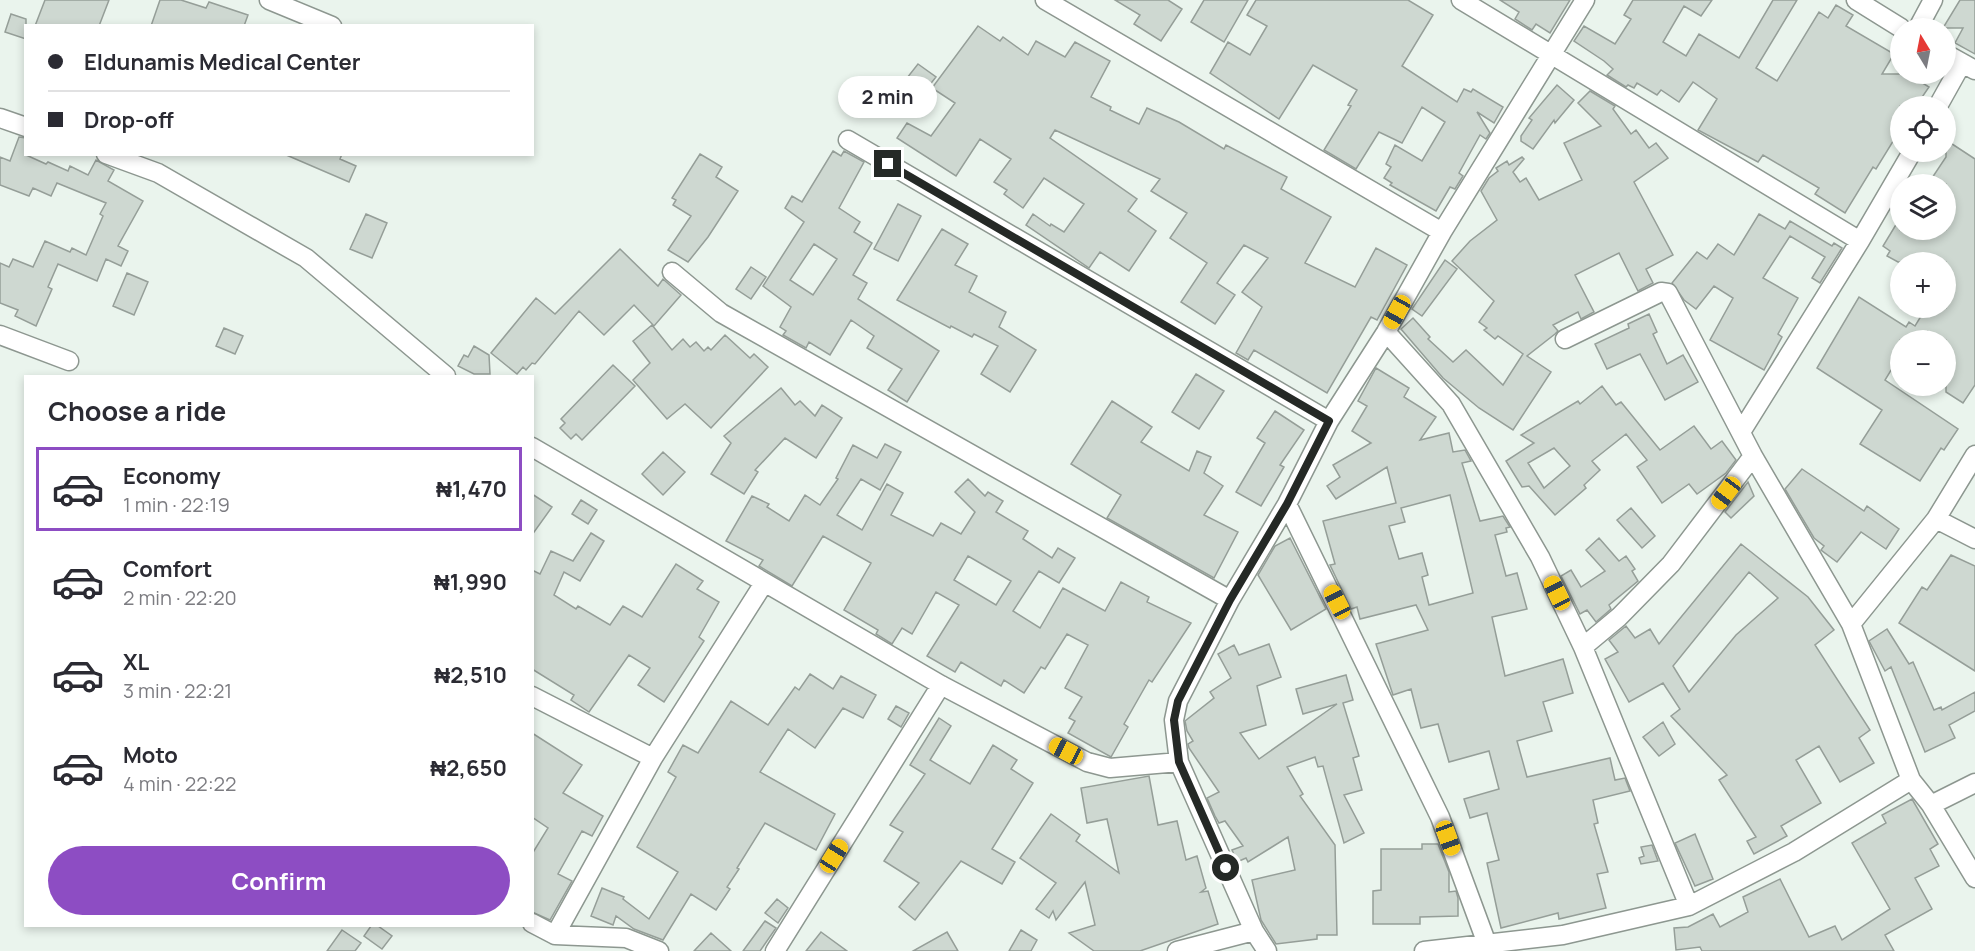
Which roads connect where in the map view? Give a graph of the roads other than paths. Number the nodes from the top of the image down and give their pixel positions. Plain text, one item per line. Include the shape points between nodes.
1 (269, 0) edge
2 (1045, 0) edge
3 (1461, 0) edge
4 (1585, 0) edge
5 (1856, 0) edge
6 (1933, 0) edge
7 (1923, 18) edge
8 (1890, 21) edge
9 (327, 24) edge
10 (1552, 54) junction
11 (1969, 67) edge
12 (1946, 96) edge
13 (0, 118) edge
14 (24, 126) edge
15 (848, 141) dead end
16 (111, 156) edge
17 (1906, 162) edge
18 (1442, 232) junction
19 (1860, 242) junction
20 (672, 272) dead end
21 (1386, 332) junction
22 (0, 335) edge
23 (1565, 339) dead end
24 (69, 361) dead end
25 (445, 375) edge
26 (1329, 421) junction
27 (1742, 432) junction
28 (534, 448) edge
29 (1975, 455) edge
30 (1753, 456) junction
31 (1287, 504) junction
32 (1936, 519) junction
33 (1975, 539) edge
34 (764, 583) junction
35 (1230, 600) junction
36 (1851, 624) junction
37 (1583, 647) junction
38 (941, 685) junction
39 (534, 697) edge
40 (653, 758) junction
41 (1179, 762) junction
42 (1911, 780) junction
43 (1975, 783) edge
44 (1931, 805) junction
45 (1975, 878) edge
46 (1689, 906) junction
47 (534, 924) edge
48 (1254, 931) junction
49 (555, 935) junction
50 (1487, 944) junction
51 (659, 951) edge
52 (775, 951) edge
53 (1177, 951) edge
54 (1267, 951) edge
55 (1425, 951) edge

1 - 9 street
2 - 18 street
3 - 10 street
4 - 10 street
5 - 8 street
6 - 7 street
10 - 18 street
10 - 19 street
11 - 12 street
13 - 14 street
15 - 26 street
16 - 25 street via 158,173 306,258
17 - 19 street
18 - 21 street
19 - 27 street
20 - 35 street via 721,313
21 - 26 street
21 - 37 street via 1451,404 1473,439 1540,557
22 - 24 street
23 - 27 street via 1661,292 1668,293
26 - 31 street
27 - 30 street
28 - 34 street
29 - 32 street
30 - 36 street
30 - 37 street via 1671,564
31 - 35 street
31 - 50 street via 1440,817
32 - 33 street
32 - 36 street
34 - 38 street
34 - 40 street
35 - 41 street via 1178,701 1174,720
36 - 42 street
37 - 46 street
38 - 41 street via 1097,766
38 - 52 street
39 - 40 street
40 - 49 street
41 - 48 street
42 - 44 street
42 - 46 street via 1794,852
43 - 44 street
44 - 45 street
46 - 50 street via 1563,935
47 - 49 street
48 - 53 street
48 - 54 street
49 - 51 street via 626,938
50 - 55 street

